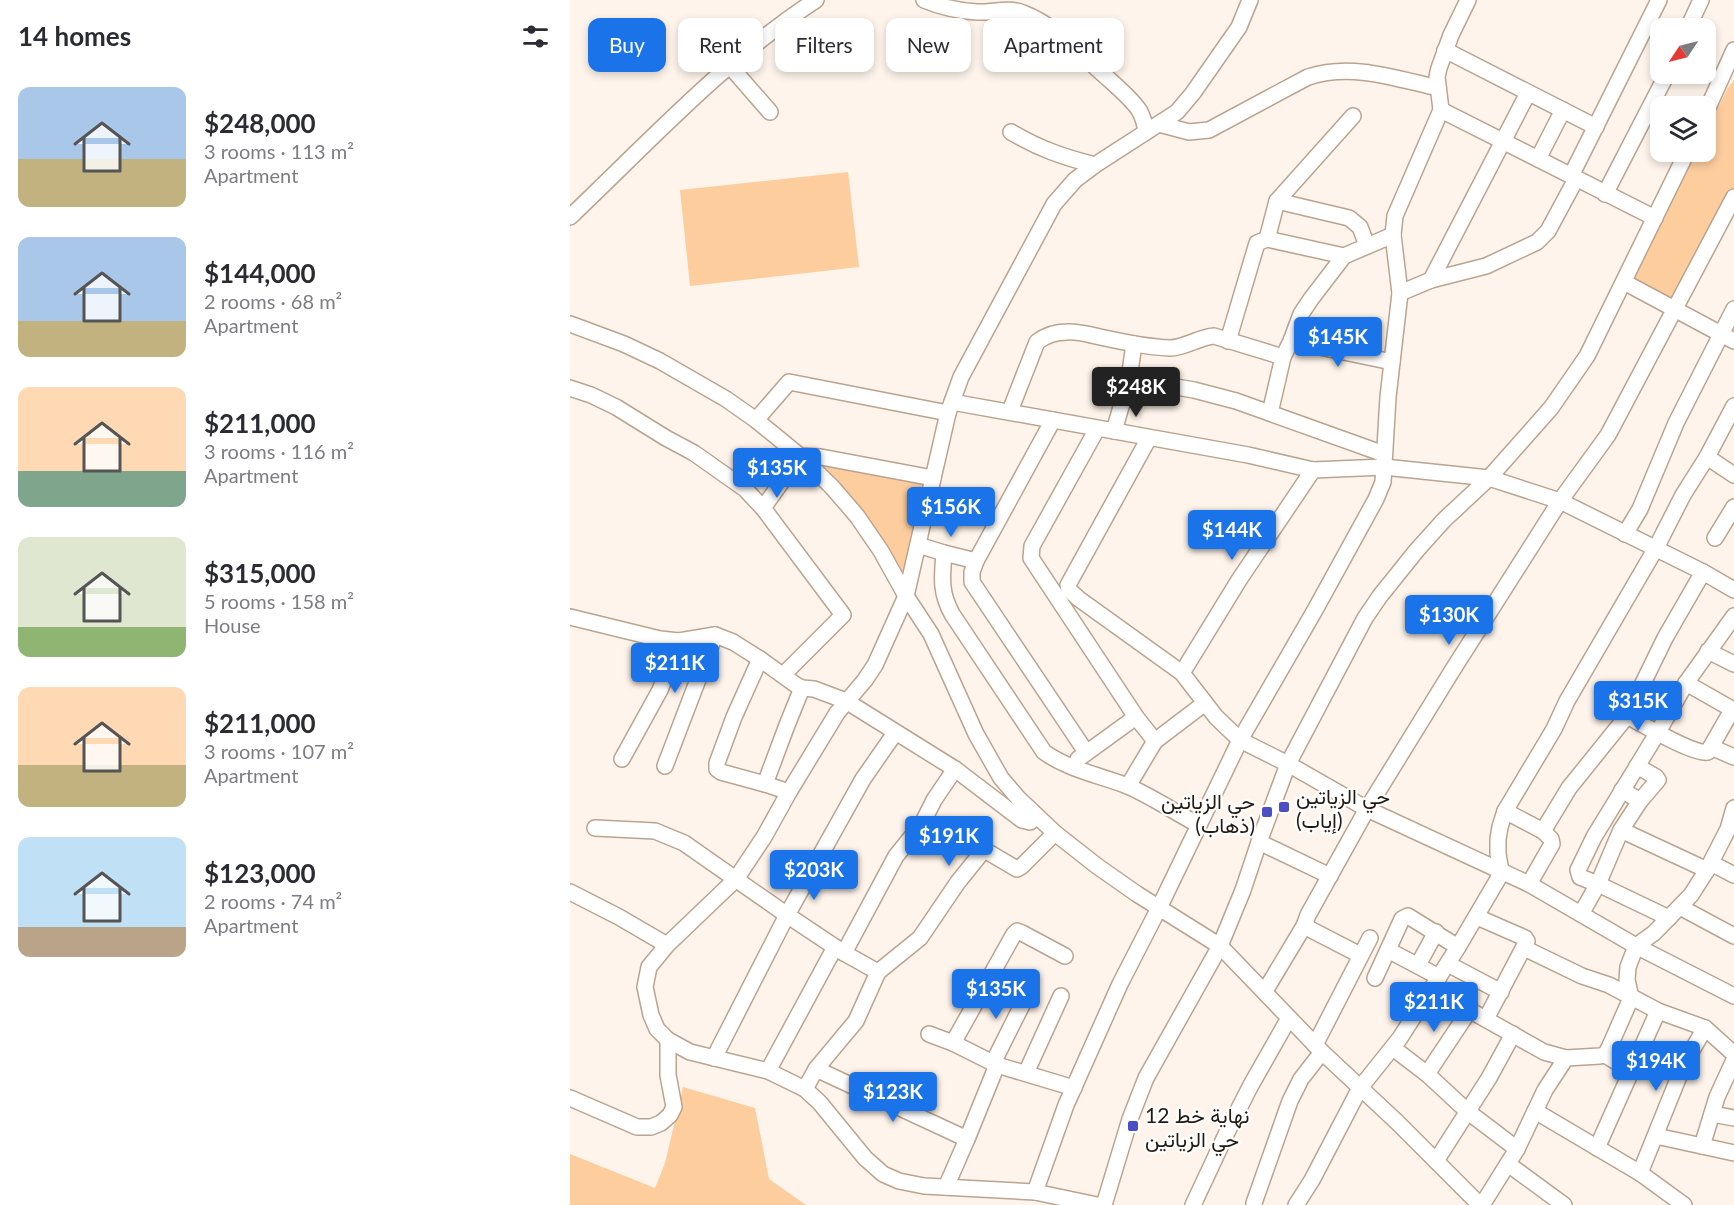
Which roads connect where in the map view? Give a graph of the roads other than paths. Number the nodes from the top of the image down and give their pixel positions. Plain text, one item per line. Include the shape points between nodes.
1 (816, 0) edge
2 (924, 0) edge
3 (1250, 0) edge
4 (1468, 0) edge
5 (1659, 0) edge
6 (1701, 0) edge
7 (1693, 18) edge
8 (763, 37) edge
9 (1445, 50) junction
10 (1734, 51) edge
11 (724, 72) edge
12 (735, 72) edge
13 (1661, 84) edge
14 (1438, 88) junction
15 (1528, 93) junction
16 (1713, 96) edge
17 (1441, 110) junction
18 (1563, 110) junction
19 (770, 112) dead end
20 (1353, 116) dead end
21 (1596, 127) junction
22 (1153, 128) junction
23 (1011, 132) dead end
24 (1503, 141) junction
25 (1538, 159) junction
26 (1683, 162) edge
27 (1095, 165) junction
28 (1574, 177) junction
29 (1605, 194) junction
30 (1734, 197) edge
31 (1277, 201) junction
32 (570, 217) edge
33 (1655, 218) junction
34 (1393, 235) junction
35 (1267, 239) junction
36 (1367, 246) junction
37 (1344, 256) junction
38 (1431, 280) junction
39 (1624, 282) junction
40 (1400, 293) junction
41 (1734, 309) edge
42 (1675, 310) junction
43 (570, 324) edge
44 (1728, 337) edge
45 (1228, 341) junction
46 (1291, 341) junction
47 (1134, 344) junction
48 (1283, 357) junction
49 (1392, 362) junction
50 (1130, 380) junction
51 (570, 388) edge
52 (1734, 406) edge
53 (950, 407) junction
54 (1010, 411) junction
55 (1270, 413) junction
56 (756, 420) junction
57 (1053, 420) junction
58 (1097, 429) junction
59 (1114, 431) junction
60 (1149, 438) junction
61 (800, 456) junction
62 (1707, 457) junction
63 (1384, 460) junction
64 (1313, 470) junction
65 (1734, 475) edge
66 (933, 478) junction
67 (1489, 478) junction
68 (1560, 501) junction
69 (1734, 507) edge
70 (764, 508) junction
71 (1625, 534) junction
72 (1715, 538) dead end
73 (918, 545) junction
74 (1656, 548) junction
75 (944, 553) junction
76 (976, 561) junction
77 (1703, 572) junction
78 (1050, 587) junction
79 (1068, 587) junction
80 (1734, 590) edge
81 (906, 596) junction
82 (1734, 616) edge
83 (570, 617) edge
84 (716, 634) junction
85 (679, 641) junction
86 (1708, 651) junction
87 (760, 659) junction
88 (1734, 664) edge
89 (1182, 673) junction
90 (783, 675) junction
91 (1686, 682) junction
92 (802, 688) junction
93 (846, 701) junction
94 (1205, 703) junction
95 (1627, 716) junction
96 (1136, 717) junction
97 (1658, 732) junction
98 (895, 733) junction
99 (1240, 740) junction
100 (1155, 741) junction
101 (1711, 747) junction
102 (1086, 753) junction
103 (1734, 757) edge
104 (622, 759) dead end
105 (1288, 764) junction
106 (665, 766) dead end
107 (1069, 766) junction
108 (1637, 766) junction
109 (955, 769) junction
110 (765, 784) junction
111 (1128, 786) junction
112 (1622, 790) junction
113 (789, 792) junction
114 (1641, 801) junction
115 (1367, 809) junction
116 (1505, 811) junction
117 (1733, 814) edge
118 (1036, 816) junction
119 (1199, 825) junction
120 (595, 828) dead end
121 (1622, 830) junction
122 (1543, 831) junction
123 (1054, 833) junction
124 (1259, 842) junction
125 (1709, 866) junction
126 (1501, 871) junction
127 (1734, 875) edge
128 (1330, 876) junction
129 (736, 879) junction
130 (1529, 884) junction
131 (1598, 884) junction
132 (570, 892) edge
133 (1159, 908) junction
134 (1675, 913) junction
135 (1581, 914) junction
136 (787, 915) junction
137 (1477, 917) junction
138 (1304, 926) junction
139 (1436, 932) junction
140 (1734, 936) edge
141 (1370, 938) dead end
142 (666, 945) junction
143 (1220, 946) junction
144 (1636, 946) junction
145 (1458, 947) junction
146 (1524, 948) junction
147 (839, 950) junction
148 (1388, 950) junction
149 (1360, 955) junction
150 (1065, 956) dead end
151 (1418, 964) junction
152 (878, 972) junction
153 (1440, 977) junction
154 (1375, 978) dead end
155 (1029, 991) dead end
156 (1264, 991) junction
157 (1501, 992) junction
158 (1061, 996) dead end
159 (1734, 996) edge
160 (1631, 998) junction
161 (1468, 1011) junction
162 (1658, 1011) junction
163 (1289, 1018) junction
164 (1486, 1019) junction
165 (1705, 1028) junction
166 (929, 1034) dead end
167 (1513, 1034) junction
168 (668, 1040) junction
169 (953, 1042) junction
170 (1318, 1048) junction
171 (1394, 1048) junction
172 (1734, 1054) edge
173 (1605, 1055) junction
174 (714, 1058) junction
175 (1566, 1058) junction
176 (1734, 1060) edge
177 (995, 1064) junction
178 (816, 1069) junction
179 (768, 1071) junction
180 (1632, 1071) junction
181 (1026, 1073) junction
182 (1427, 1074) junction
183 (1074, 1088) junction
184 (1360, 1088) junction
185 (805, 1089) junction
186 (570, 1098) edge
187 (1467, 1111) junction
188 (1535, 1111) junction
189 (1712, 1114) junction
190 (1734, 1118) edge
191 (1656, 1136) junction
192 (967, 1139) junction
193 (1702, 1146) junction
194 (1597, 1148) junction
195 (1517, 1149) junction
196 (1734, 1153) edge
197 (1436, 1161) junction
198 (1508, 1164) junction
199 (1640, 1173) junction
200 (946, 1186) junction
201 (1035, 1192) junction
202 (1254, 1203) dead end
203 (1096, 1205) edge
204 (1104, 1205) edge
205 (1194, 1205) edge
206 (1296, 1205) edge
207 (1481, 1205) edge
208 (1564, 1205) edge
209 (1684, 1205) edge

1 - 8 street
2 - 22 street via 962,11 1012,10 1036,20 1064,37
3 - 22 street via 1239,27 1193,93 1177,112
4 - 9 street
5 - 21 street
6 - 7 street
9 - 14 street via 1438,68
9 - 15 street
10 - 16 street
11 - 32 street
12 - 19 street
13 - 29 street
14 - 17 street
14 - 22 street via 1371,72 1324,71 1209,130
15 - 18 street
15 - 24 street
17 - 24 street
17 - 34 street via 1398,206
18 - 21 street
18 - 25 street
20 - 31 street
21 - 28 street
22 - 27 street
23 - 27 street via 1044,150
24 - 25 street
24 - 38 street
25 - 28 street
26 - 33 street
27 - 53 street via 1054,204 965,369
28 - 29 street
28 - 38 street via 1548,231 1537,242 1486,266
29 - 33 street
30 - 42 street
31 - 35 street
31 - 36 street via 1349,219 1360,227
33 - 39 street
34 - 36 street
34 - 40 street
35 - 37 street
35 - 45 street via 1257,243
36 - 37 street
37 - 46 street via 1301,314
38 - 40 street
39 - 42 street
39 - 67 street via 1587,356 1551,408
40 - 49 street
41 - 44 street
42 - 44 street
42 - 68 street via 1608,435
43 - 56 street via 660,361
44 - 71 street via 1676,423 1640,509
45 - 47 street via 1215,336 1173,348
45 - 48 street
46 - 48 street
46 - 49 street
47 - 50 street
47 - 54 street via 1070,331 1043,337 1034,348
48 - 55 street
49 - 63 street
50 - 55 street via 1194,390
50 - 59 street
51 - 70 street via 616,407 694,453 745,489
52 - 62 street
53 - 54 street
53 - 56 street via 789,382
53 - 66 street
54 - 57 street
55 - 63 street
56 - 61 street
57 - 58 street
57 - 76 street
58 - 59 street
58 - 78 street via 1032,546 1031,558
59 - 60 street
60 - 64 street
60 - 79 street
61 - 66 street
61 - 70 street
61 - 81 street via 857,516
62 - 65 street
62 - 74 street
63 - 64 street
63 - 67 street
63 - 99 street via 1383,482 1376,499
64 - 89 street
66 - 73 street
67 - 68 street
67 - 105 street via 1444,520 1380,596
68 - 71 street
68 - 115 street
69 - 72 street
70 - 90 street via 843,615
71 - 74 street
73 - 75 street
73 - 81 street
74 - 77 street
74 - 116 street
75 - 76 street
75 - 107 street via 942,585 952,614 1044,752
76 - 102 street via 972,582
77 - 80 street
77 - 95 street
78 - 79 street via 1057,582
78 - 96 street
79 - 89 street
81 - 93 street via 875,665
81 - 118 street via 931,634 976,734 1001,778
82 - 86 street
83 - 85 street
84 - 85 street
84 - 87 street
84 - 106 street
85 - 104 street via 660,690
86 - 88 street
86 - 91 street
87 - 90 street
87 - 110 street via 734,717 717,769
89 - 94 street
90 - 92 street
91 - 97 street
91 - 101 street via 1731,710
92 - 93 street
92 - 110 street
93 - 98 street
93 - 113 street
94 - 99 street
94 - 100 street
95 - 97 street
95 - 122 street via 1569,788
96 - 100 street
96 - 102 street
97 - 101 street via 1701,753
97 - 108 street
98 - 109 street
98 - 136 street via 863,779
99 - 105 street
99 - 119 street
100 - 111 street
101 - 103 street
102 - 107 street
105 - 115 street
105 - 124 street
107 - 111 street
108 - 112 street
108 - 114 street via 1658,780
109 - 118 street via 1022,820 1030,822
109 - 147 street
110 - 113 street
111 - 119 street
112 - 114 street
112 - 131 street via 1578,870 1580,877
113 - 129 street
114 - 121 street
115 - 126 street
115 - 128 street
116 - 122 street
116 - 126 street via 1498,839
117 - 125 street
118 - 123 street
119 - 133 street
120 - 129 street via 655,831 684,843
121 - 125 street
121 - 131 street
122 - 130 street via 1552,844
123 - 133 street
123 - 152 street via 1017,869 983,851 920,938
124 - 128 street
124 - 143 street
125 - 127 street
125 - 134 street
126 - 130 street
126 - 137 street
128 - 138 street
129 - 136 street
129 - 142 street
130 - 135 street
131 - 134 street
131 - 135 street
132 - 142 street
133 - 143 street
133 - 183 street
134 - 140 street
134 - 144 street
135 - 144 street
136 - 147 street
136 - 174 street
137 - 145 street
137 - 146 street via 1525,938
138 - 149 street
138 - 156 street
139 - 145 street
139 - 148 street via 1405,916
139 - 151 street
141 - 149 street
142 - 168 street via 649,967 645,987 657,1029
143 - 156 street
143 - 204 street via 1146,1078
144 - 159 street
144 - 160 street via 1628,968
145 - 153 street
146 - 157 street
146 - 160 street
147 - 152 street
147 - 179 street
148 - 151 street
148 - 154 street
149 - 170 street
150 - 169 street via 1017,931
151 - 153 street
152 - 178 street via 856,1021
153 - 157 street
153 - 161 street
153 - 171 street
155 - 177 street
156 - 163 street
157 - 164 street
158 - 181 street
160 - 162 street
160 - 173 street
161 - 164 street
161 - 182 street
162 - 165 street
162 - 180 street
163 - 170 street
163 - 205 street via 1230,1126
164 - 167 street
165 - 172 street
165 - 191 street via 1684,1064
166 - 169 street
167 - 175 street via 1544,1052
167 - 187 street
168 - 174 street via 690,1052
168 - 186 street via 668,1075 674,1107 662,1123 637,1127
169 - 177 street
170 - 184 street
170 - 202 street via 1290,1101
171 - 182 street
171 - 184 street
173 - 175 street
173 - 180 street
174 - 179 street
175 - 188 street
176 - 189 street
177 - 181 street
177 - 192 street
178 - 185 street
178 - 192 street
179 - 185 street
180 - 194 street
181 - 183 street
182 - 187 street
183 - 201 street
184 - 197 street
184 - 206 street
185 - 200 street via 883,1174 924,1186
187 - 195 street
187 - 197 street
188 - 194 street
188 - 195 street
189 - 190 street
189 - 193 street
191 - 193 street
191 - 199 street
192 - 200 street
193 - 196 street
194 - 199 street
195 - 198 street
197 - 207 street
198 - 207 street
198 - 208 street
199 - 209 street
200 - 201 street
201 - 203 street

